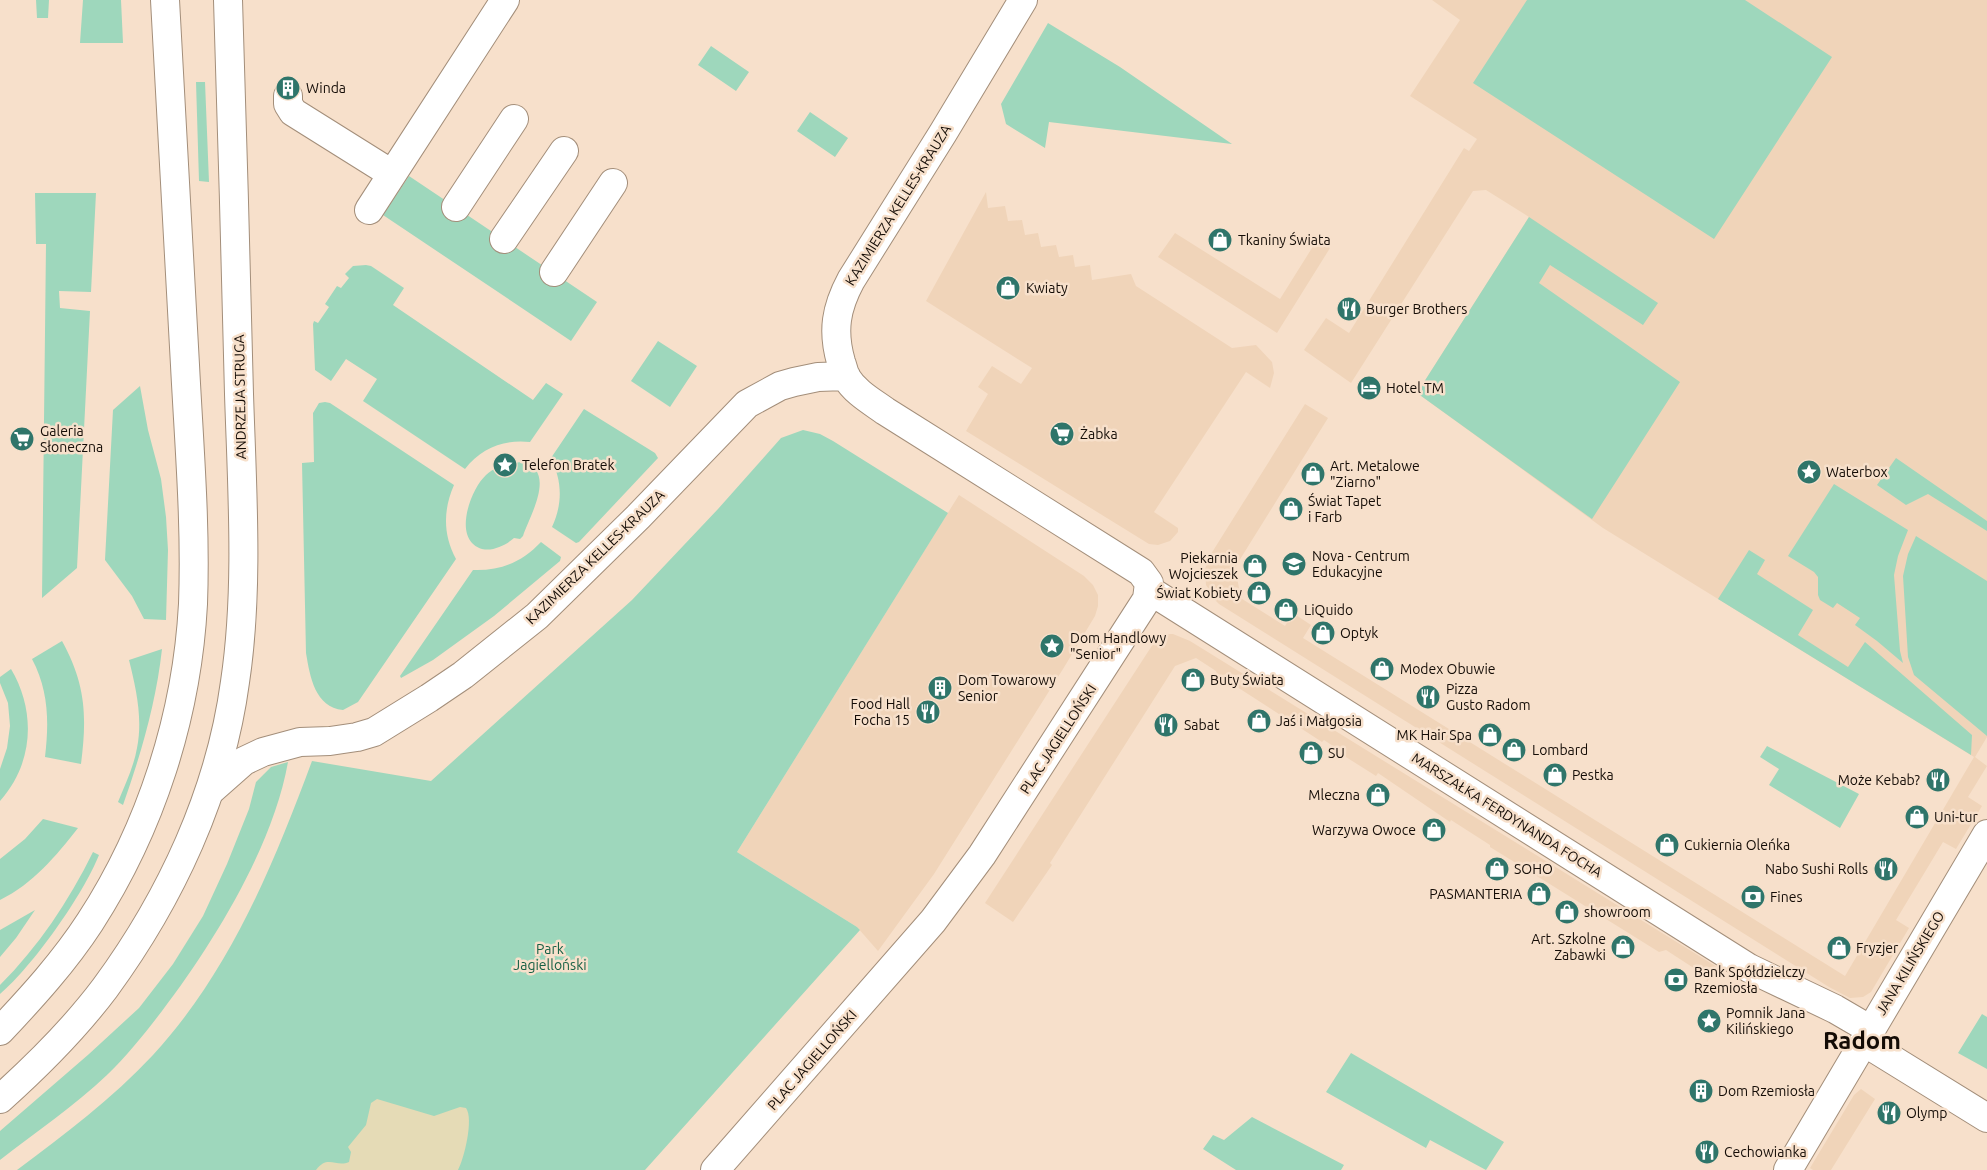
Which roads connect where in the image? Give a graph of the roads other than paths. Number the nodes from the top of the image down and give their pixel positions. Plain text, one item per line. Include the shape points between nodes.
1 (165, 0) edge
2 (228, 0) edge
3 (505, 0) edge
4 (1023, 0) edge
5 (288, 96) dead end
6 (514, 119) dead end
7 (564, 151) dead end
8 (392, 174) junction
9 (613, 183) dead end
10 (456, 207) dead end
11 (369, 210) dead end
12 (504, 239) dead end
13 (554, 272) dead end
14 (846, 376) junction
15 (1149, 590) junction
16 (210, 791) junction
17 (1987, 834) edge
18 (0, 1031) edge
19 (1867, 1036) junction
20 (0, 1099) edge
21 (1987, 1118) edge
22 (715, 1170) edge
23 (1788, 1170) edge

1 - 18 street via 192,494 193,603 189,644 172,739 133,845 89,923 60,963
2 - 16 street, ANDRZEJA STRUGA via 242,475 242,609 235,682 222,751
3 - 8 street
4 - 14 street, KAZIMIERZA KELLES-KRAUZA via 841,298 835,331
5 - 8 street via 293,112
6 - 10 street
7 - 12 street
8 - 11 street
9 - 13 street
14 - 15 street via 861,394 884,410 1141,572 1149,583
14 - 16 street, KAZIMIERZA KELLES-KRAUZA via 794,382 747,404 537,616 429,698 374,732 330,741 300,742 263,752 244,761
15 - 19 street, MARSZAŁKA FERDYNANDA FOCHA via 1749,968 1835,1009
15 - 22 street, PLAC JAGIELLOŃSKI via 1144,607 960,886
16 - 20 street, KAZIMIERZA KELLES-KRAUZA via 161,901 105,988 65,1036
17 - 19 street, JANA KILIŃSKIEGO
19 - 21 street, MARSZAŁKA FERDYNANDA FOCHA
19 - 23 street, JANA KILIŃSKIEGO

